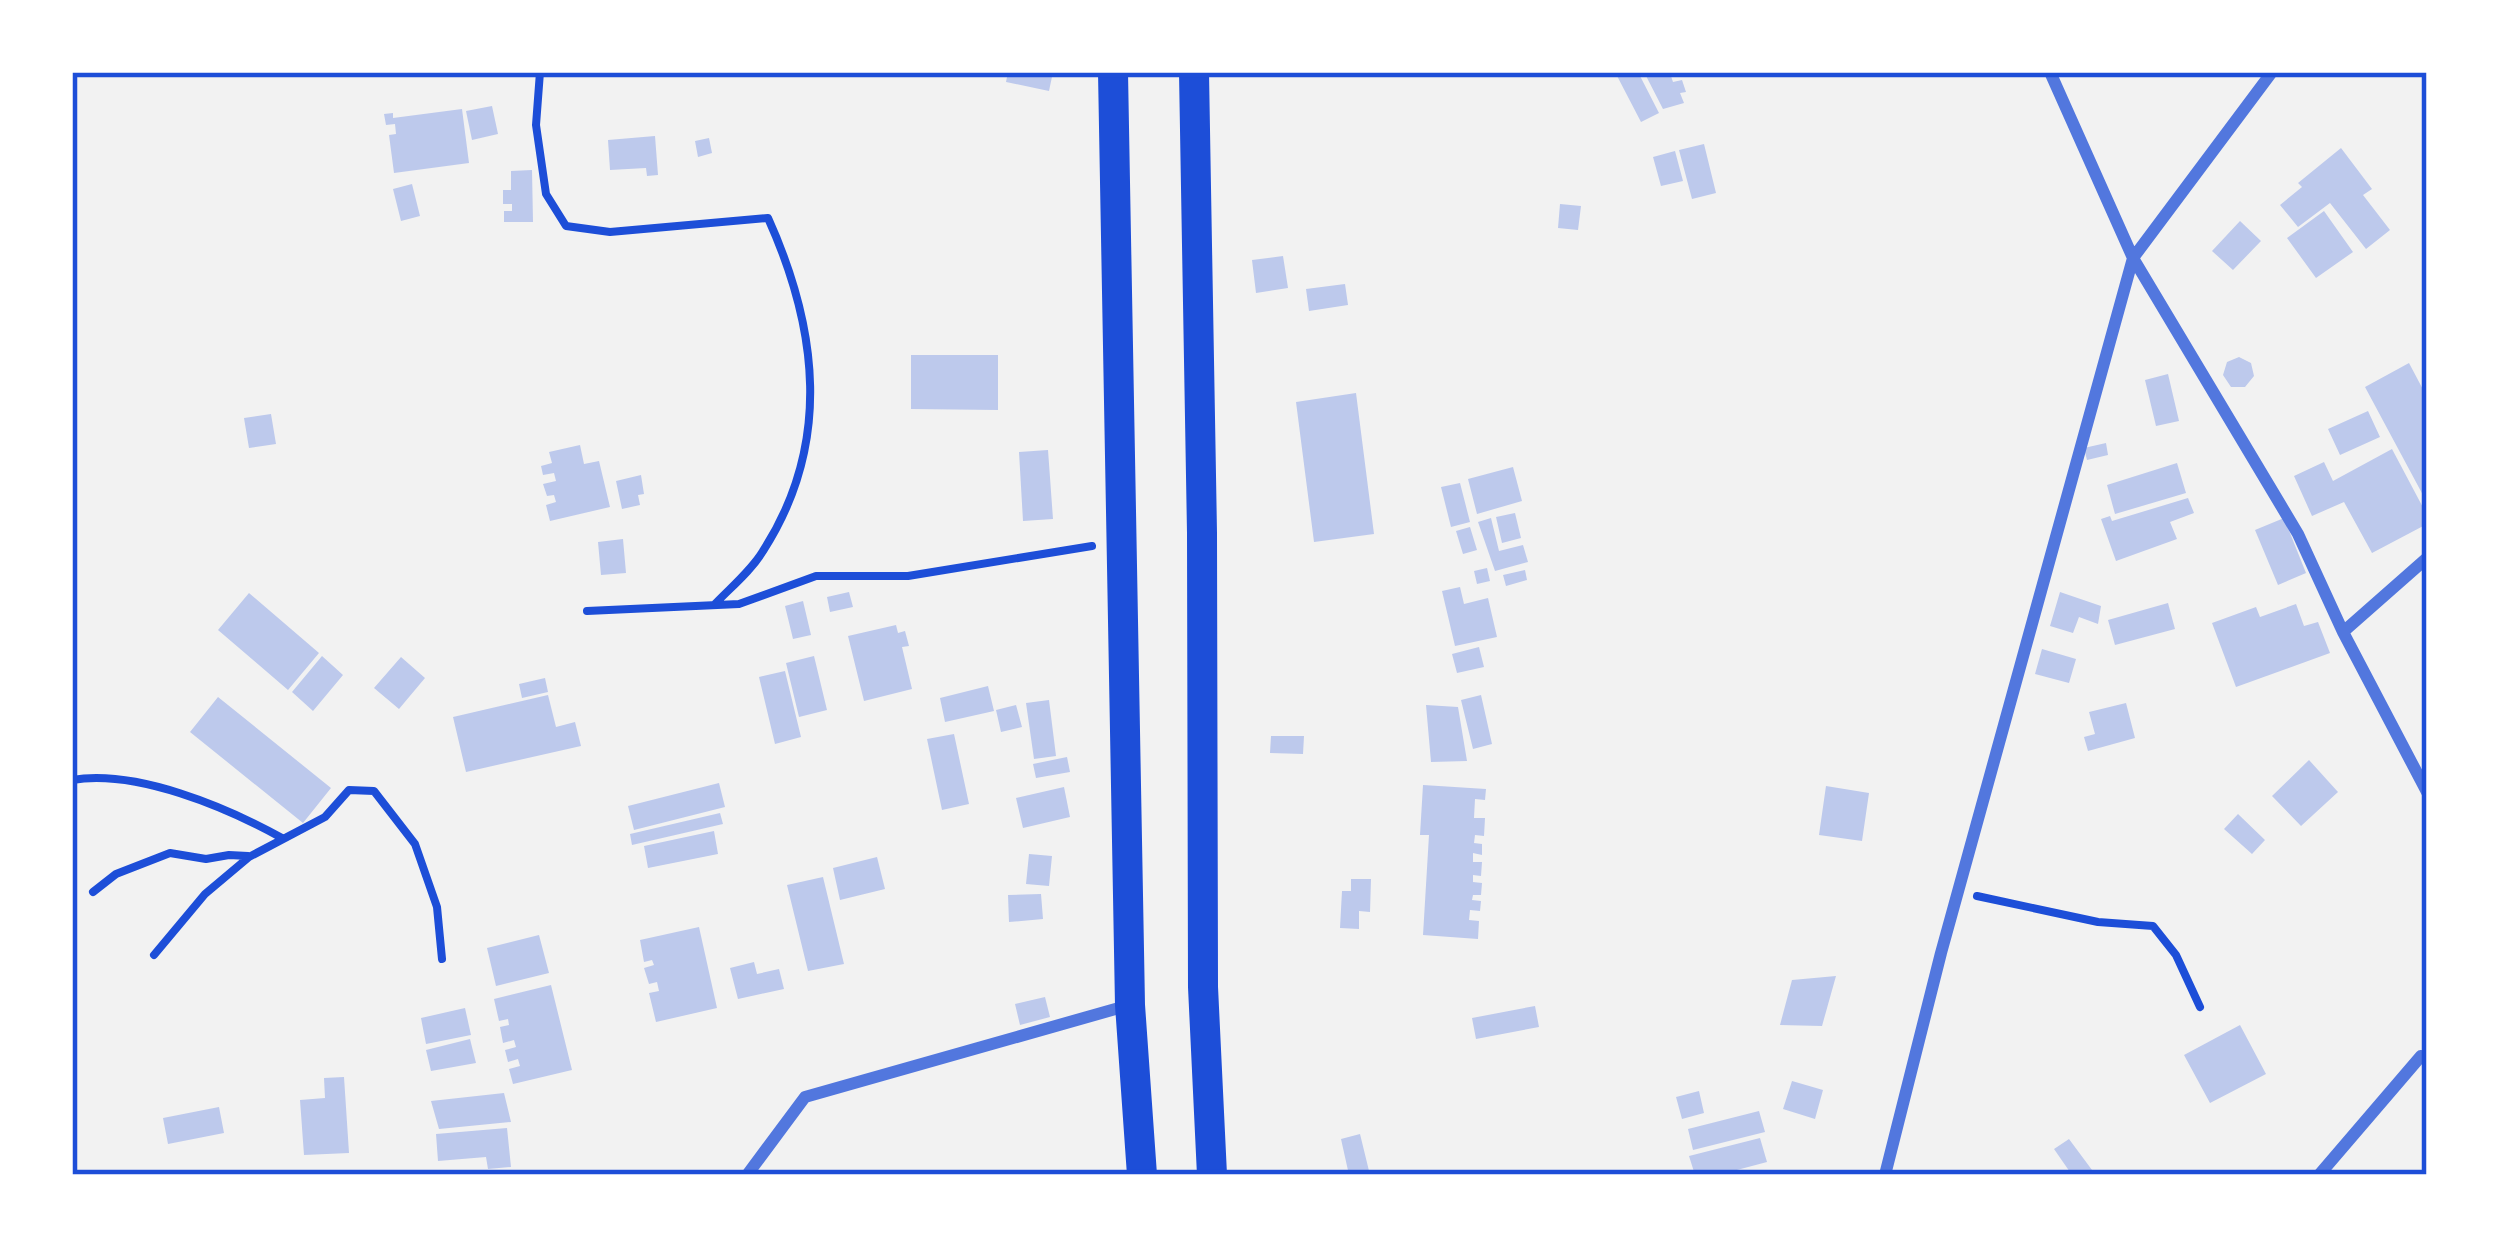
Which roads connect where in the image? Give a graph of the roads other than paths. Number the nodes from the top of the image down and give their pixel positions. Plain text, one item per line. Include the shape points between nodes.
1 (1113, 72) edge
2 (1194, 72) edge
3 (2050, 72) edge
4 (2272, 72) edge
5 (2133, 258) junction
6 (2427, 558) edge
7 (2343, 632) junction
8 (2427, 792) edge
9 (1130, 1005) junction
10 (2421, 1057) dead end
11 (747, 1175) edge
12 (1142, 1175) edge
13 (1212, 1175) edge
14 (1885, 1175) edge
15 (2319, 1175) edge

1 - 9 main road
2 - 13 main road
3 - 5 street
4 - 5 street
5 - 7 street via 2298,534
5 - 14 street
6 - 7 street
7 - 8 street
9 - 11 street via 805,1097
9 - 12 main road
10 - 15 street

